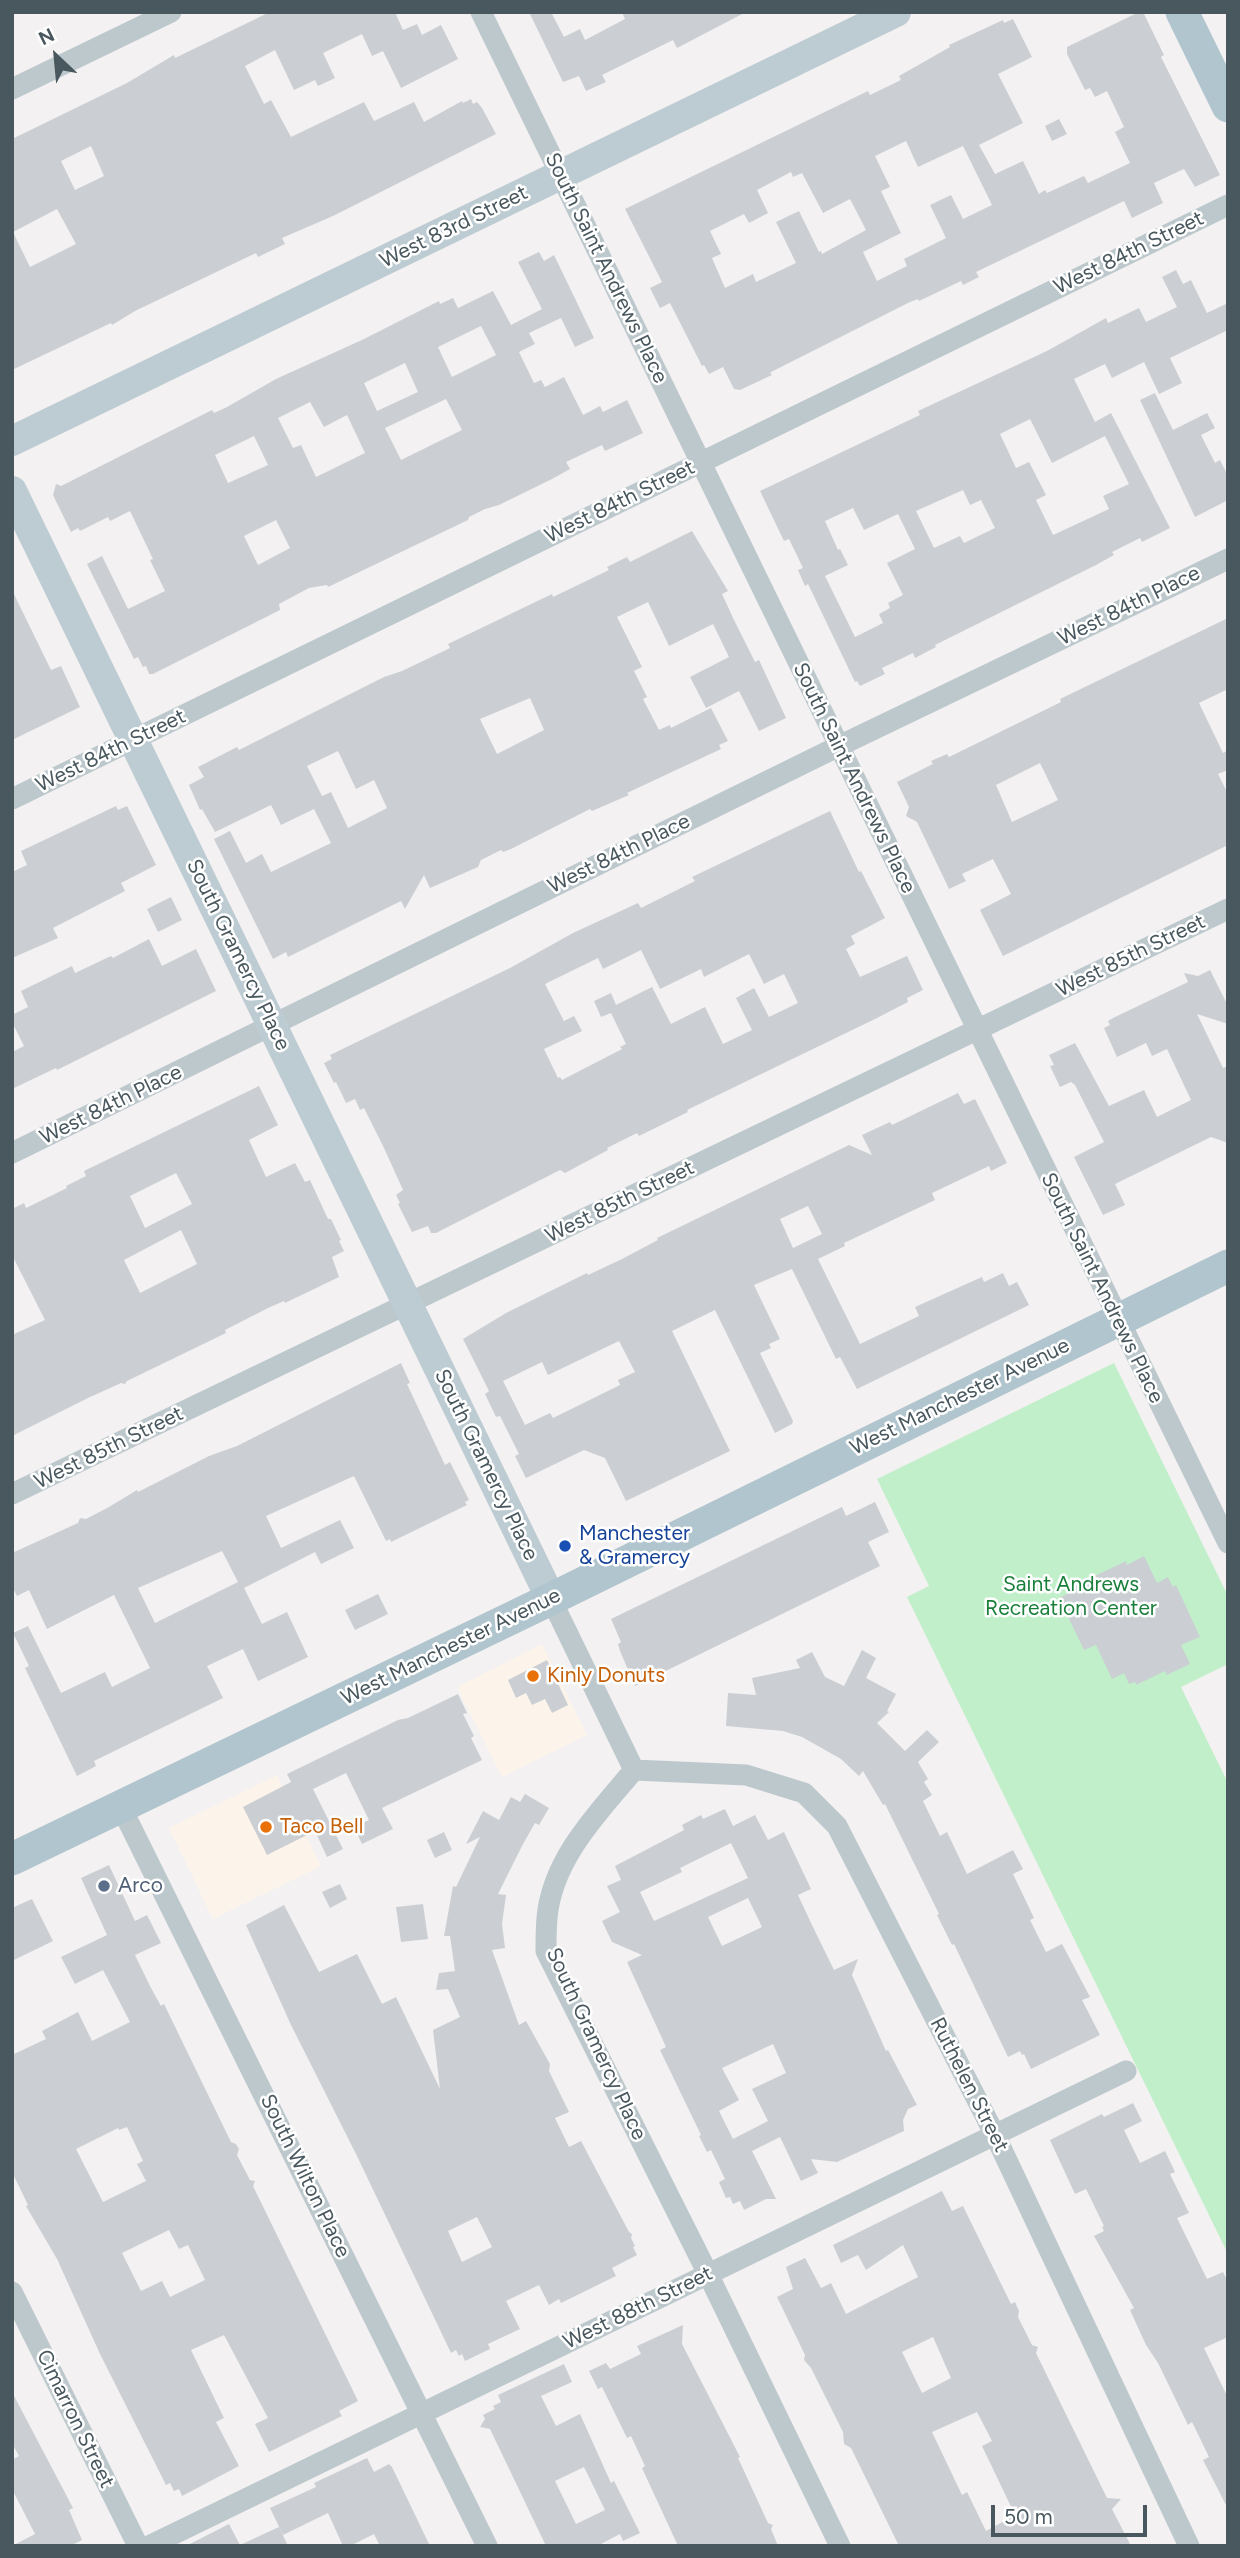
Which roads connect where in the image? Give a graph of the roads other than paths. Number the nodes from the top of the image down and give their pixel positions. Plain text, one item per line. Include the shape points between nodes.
1 (171, 12) edge
2 (481, 12) edge
3 (896, 12) edge
4 (1182, 12) edge
5 (12, 89) edge
6 (1228, 106) edge
7 (561, 175) junction
8 (1228, 205) edge
9 (12, 441) edge
10 (701, 463) junction
11 (12, 491) edge
12 (1228, 559) edge
13 (133, 740) junction
14 (839, 746) junction
15 (12, 799) edge
16 (1228, 909) edge
17 (272, 1025) junction
18 (976, 1031) junction
19 (12, 1153) edge
20 (1228, 1266) edge
21 (407, 1304) junction
22 (1118, 1319) junction
23 (12, 1494) edge
24 (1228, 1543) edge
25 (551, 1599) junction
26 (634, 1770) junction
27 (121, 1807) junction
28 (12, 1859) edge
29 (1126, 2071) dead end
30 (995, 2135) junction
31 (708, 2274) junction
32 (12, 2292) edge
33 (422, 2413) junction
34 (138, 2546) edge
35 (149, 2546) edge
36 (487, 2546) edge
37 (840, 2546) edge
38 (1189, 2546) edge

1 - 5 street
2 - 7 street, South Saint Andrews Place
3 - 7 street, West 83rd Street
4 - 6 main road
7 - 9 street, West 83rd Street
7 - 10 street, South Saint Andrews Place
8 - 10 street, West 84th Street
10 - 13 street, West 84th Street
10 - 14 street, South Saint Andrews Place
11 - 13 street, South Gramercy Place
12 - 14 street, West 84th Place
13 - 15 street, West 84th Street
13 - 17 street, South Gramercy Place
14 - 17 street, West 84th Place
14 - 18 street, South Saint Andrews Place
16 - 18 street, West 85th Street
17 - 19 street, West 84th Place
17 - 21 street, South Gramercy Place
18 - 21 street, West 85th Street
18 - 22 street, South Saint Andrews Place
20 - 22 main road, West Manchester Avenue
21 - 23 street, West 85th Street
21 - 25 street, South Gramercy Place
22 - 24 street, South Saint Andrews Place
22 - 25 main road, West Manchester Avenue
25 - 26 street, South Gramercy Place
25 - 27 main road, West Manchester Avenue
26 - 30 street, Ruthelen Street via 746,1775 804,1793 837,1826
26 - 31 street, South Gramercy Place via 574,1845 555,1884 547,1916 546,1951
27 - 28 main road, West Manchester Avenue
27 - 33 street, South Wilton Place
29 - 30 street, West 88th Street
30 - 31 street, West 88th Street
30 - 38 street, Ruthelen Street
31 - 33 street, West 88th Street
31 - 37 street, South Gramercy Place
32 - 34 street, Cimarron Street
33 - 35 street, West 88th Street
33 - 36 street, South Wilton Place

